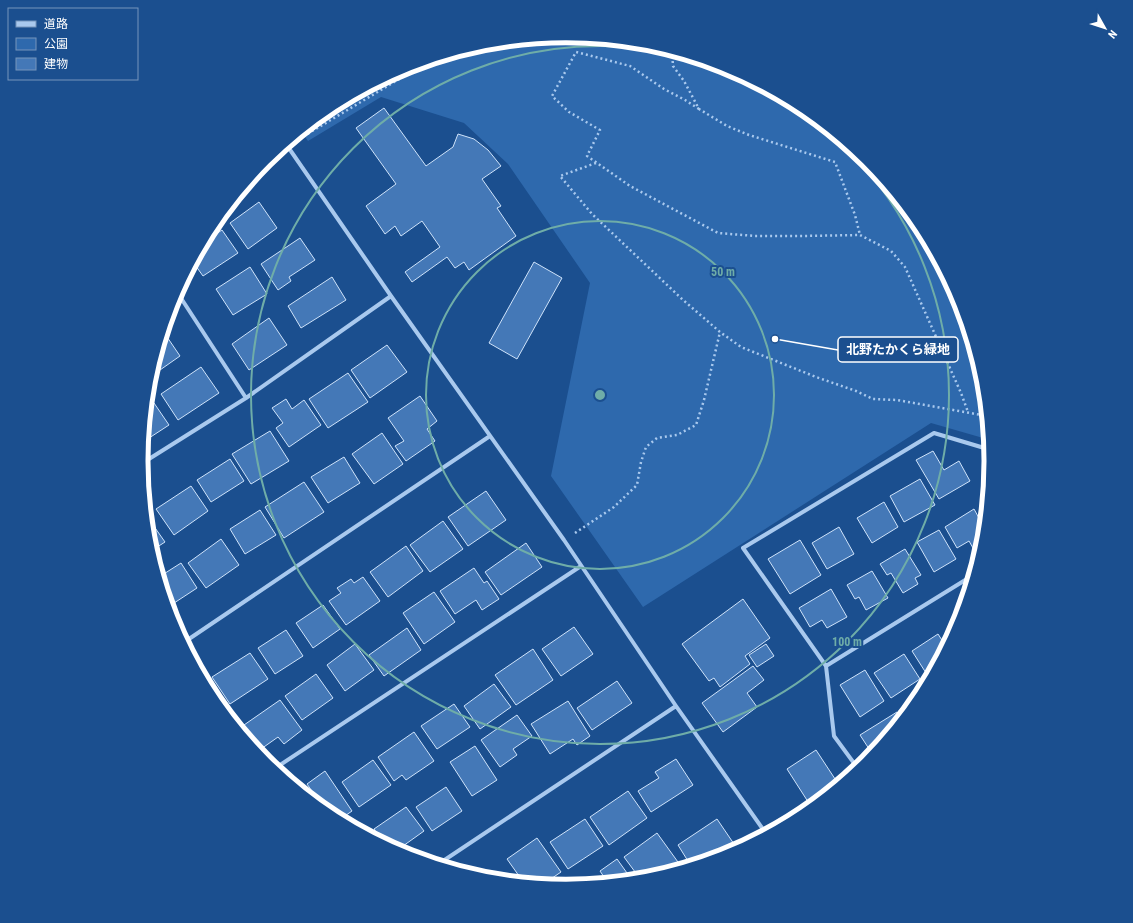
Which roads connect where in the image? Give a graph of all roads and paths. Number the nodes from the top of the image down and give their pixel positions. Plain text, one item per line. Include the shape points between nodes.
1 (672, 56) edge
2 (404, 76) edge
3 (699, 109) junction
4 (307, 133) edge
5 (289, 149) edge
6 (597, 163) junction
7 (860, 235) junction
8 (391, 296) junction
9 (181, 298) edge
10 (720, 332) junction
11 (246, 398) junction
12 (968, 412) junction
13 (982, 415) edge
14 (490, 436) junction
15 (985, 448) edge
16 (148, 460) edge
17 (564, 540) junction
18 (581, 566) junction
19 (969, 578) edge
20 (188, 640) edge
21 (826, 666) junction
22 (676, 706) junction
23 (855, 764) edge
24 (280, 765) edge
25 (764, 831) edge
26 (443, 861) edge

1 - 3 path via 673,66 684,80
2 - 4 path
3 - 6 path via 630,66 576,52 552,96 569,112 600,130 587,156
3 - 7 path via 749,135 835,162
5 - 8 street
6 - 7 path via 630,186 718,233 755,236
6 - 10 path via 560,176 592,214
7 - 12 path via 891,251 905,267
8 - 11 street
8 - 14 street
9 - 11 street
10 - 12 path via 741,347 873,399 897,400
10 - 17 path via 696,425 677,435 657,438 646,447 637,485 614,507
11 - 16 street
12 - 13 path
14 - 17 street
14 - 20 street
15 - 21 street via 934,433 743,548
17 - 18 street
18 - 22 street
18 - 24 street
19 - 21 street
21 - 23 street via 834,736
22 - 25 street
22 - 26 street

